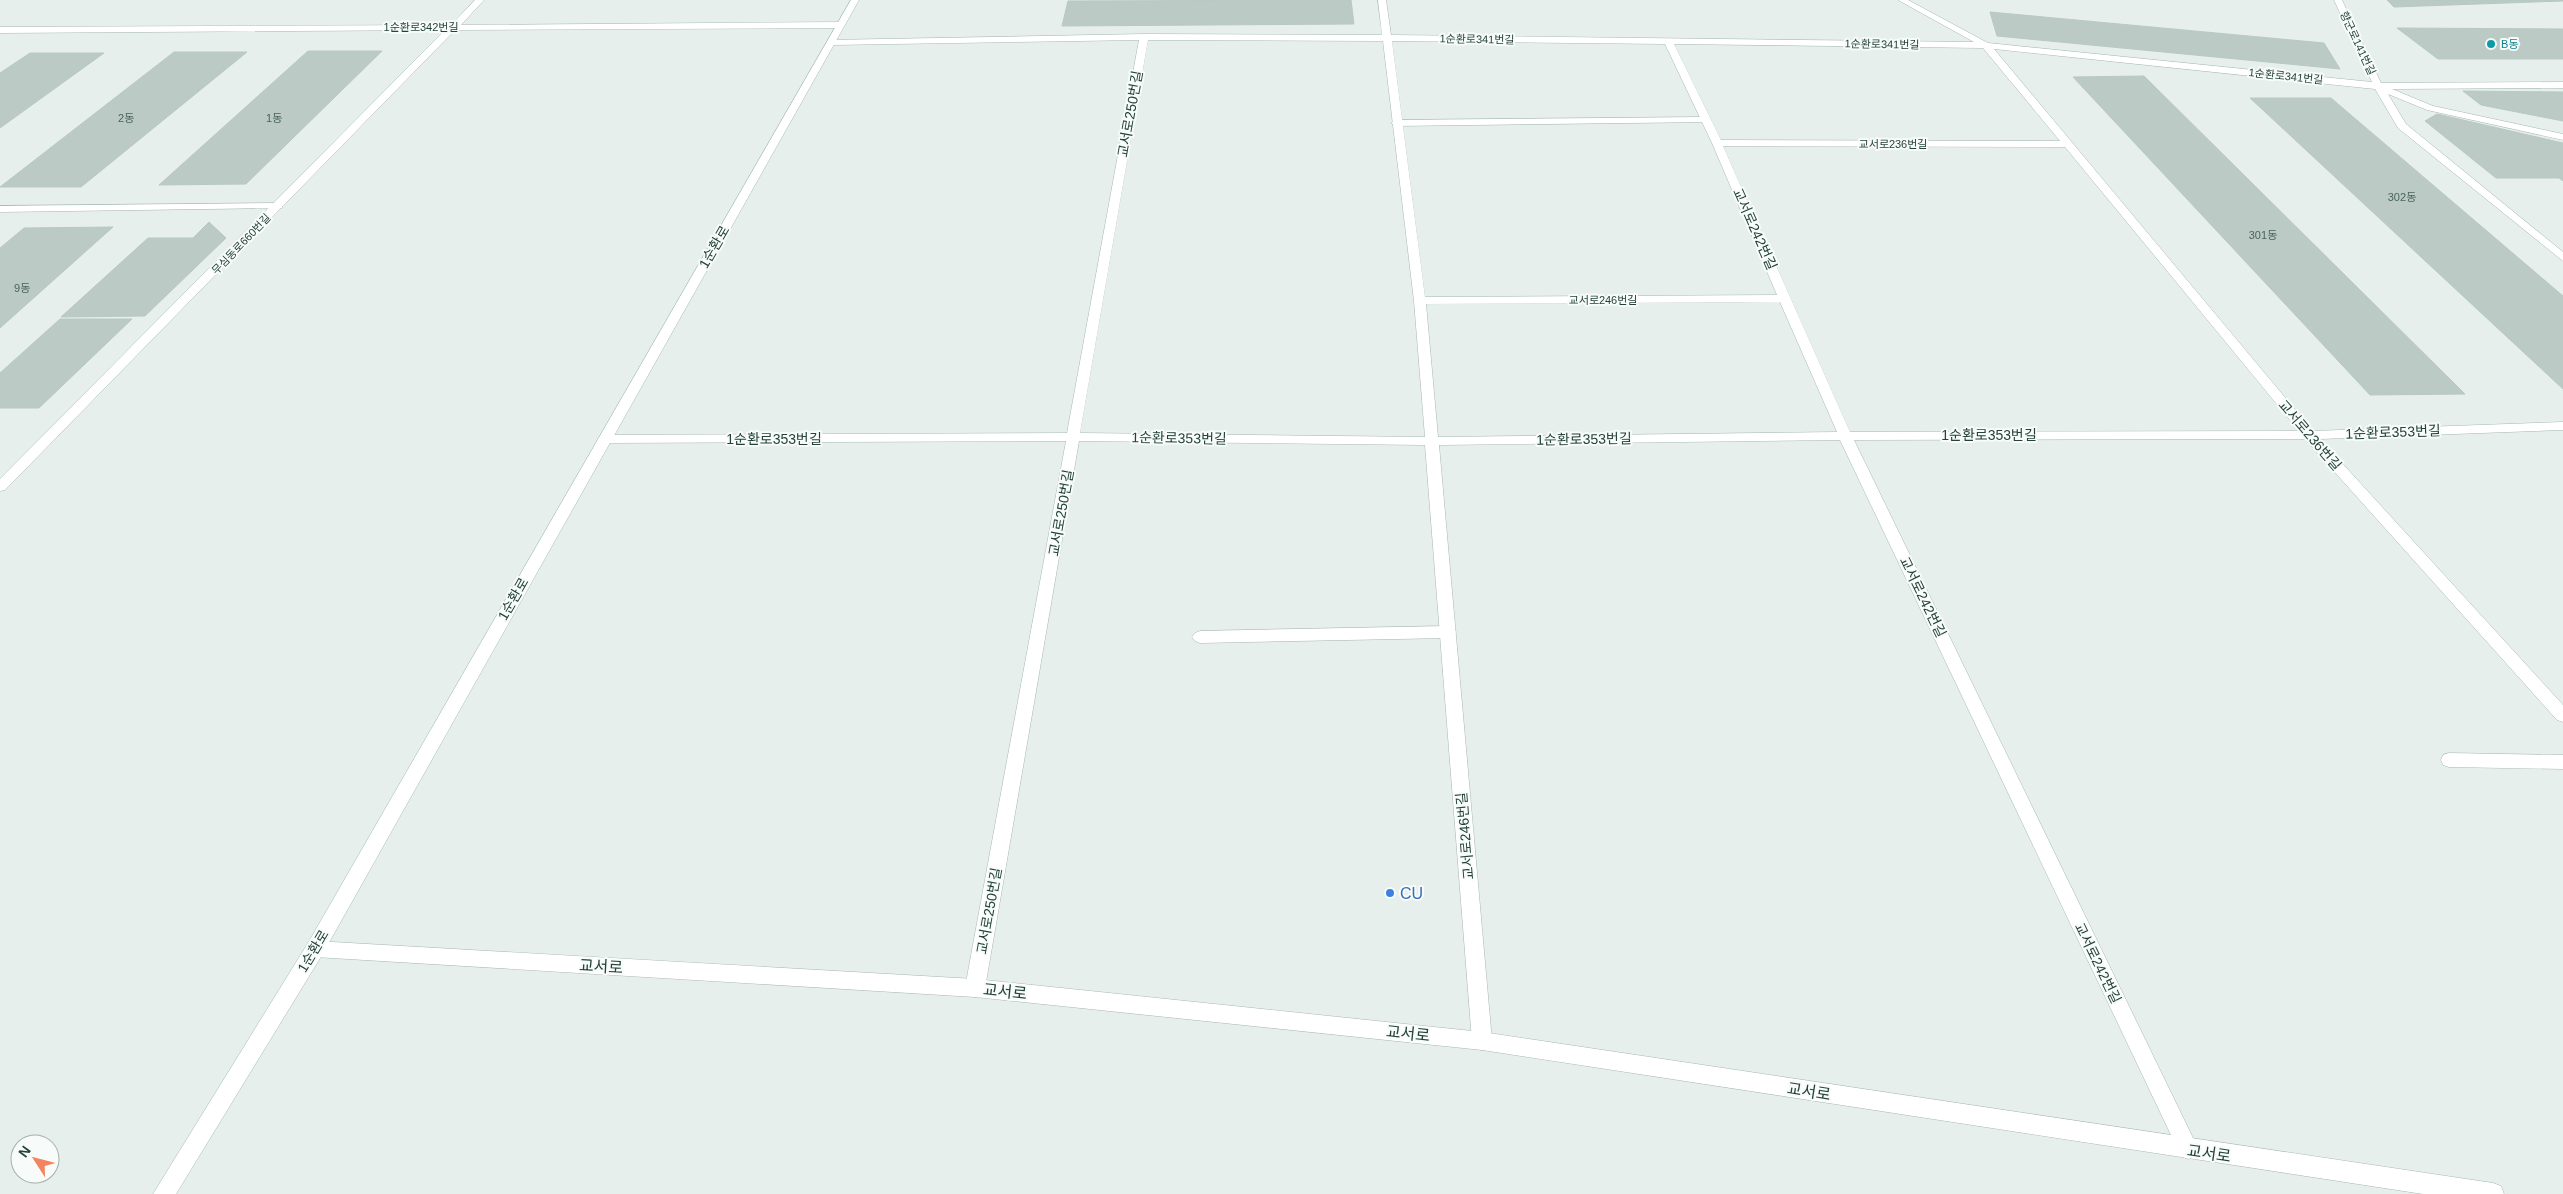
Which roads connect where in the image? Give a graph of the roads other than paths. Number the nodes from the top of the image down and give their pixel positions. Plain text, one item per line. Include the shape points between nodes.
1 (480, 0) edge
2 (856, 0) edge
3 (1382, 0) edge
4 (1902, 0) edge
5 (2338, 0) edge
6 (841, 25) junction
7 (454, 27) junction
8 (0, 30) edge
9 (1144, 37) junction
10 (1385, 38) junction
11 (1668, 41) junction
12 (832, 42) junction
13 (1986, 45) junction
14 (2563, 85) edge
15 (2378, 86) junction
16 (1707, 120) junction
17 (1396, 123) junction
18 (2563, 137) edge
19 (1717, 143) junction
20 (2069, 144) junction
21 (278, 206) junction
22 (0, 209) edge
23 (2563, 258) edge
24 (1785, 298) junction
25 (1420, 301) junction
26 (2563, 426) edge
27 (2309, 434) junction
28 (1846, 436) junction
29 (1074, 437) junction
30 (604, 439) junction
31 (1433, 441) junction
32 (0, 487) edge
33 (1448, 632) junction
34 (1200, 637) dead end
35 (2563, 716) edge
36 (2449, 760) dead end
37 (2563, 762) edge
38 (315, 949) junction
39 (975, 988) junction
40 (1482, 1041) junction
41 (2188, 1150) junction
42 (164, 1194) edge
43 (2493, 1194) edge

1 - 7 street, 무심동로660번길
2 - 6 street, 1순환로
3 - 10 street, 교서로246번길
4 - 13 street
5 - 15 street, 향군로141번길
6 - 7 street, 1순환로342번길
6 - 12 street, 1순환로
7 - 8 street, 1순환로342번길
7 - 21 street, 무심동로660번길
9 - 10 street, 1순환로341번길
9 - 12 street, 1순환로341번길
9 - 29 street, 교서로250번길
10 - 11 street, 1순환로341번길
10 - 17 street, 교서로246번길
11 - 13 street, 1순환로341번길
11 - 16 street, 교서로242번길
12 - 30 street, 1순환로
13 - 15 street, 1순환로341번길
13 - 20 street, 교서로236번길
14 - 15 street, 1순환로341번길
15 - 18 street, 1순환로341번길 via 2430,108
15 - 23 street, 향군로141번길 via 2402,126
16 - 17 street
16 - 19 street, 교서로242번길
17 - 25 street, 교서로246번길
19 - 20 street, 교서로236번길
19 - 24 street, 교서로242번길
20 - 27 street, 교서로236번길
21 - 22 street
21 - 32 street, 무심동로660번길
24 - 25 street, 교서로246번길
24 - 28 street, 교서로242번길
25 - 31 street, 교서로246번길
26 - 27 street, 1순환로353번길
27 - 28 street, 1순환로353번길
27 - 35 street, 교서로236번길
28 - 31 street, 1순환로353번길
28 - 41 street, 교서로242번길
29 - 30 street, 1순환로353번길
29 - 31 street, 1순환로353번길
29 - 39 street, 교서로250번길
30 - 38 street, 1순환로
31 - 33 street, 교서로246번길
33 - 34 street
33 - 40 street, 교서로246번길
36 - 37 street
38 - 39 street, 교서로
38 - 42 street, 1순환로
39 - 40 street, 교서로
40 - 41 street, 교서로
41 - 43 street, 교서로

